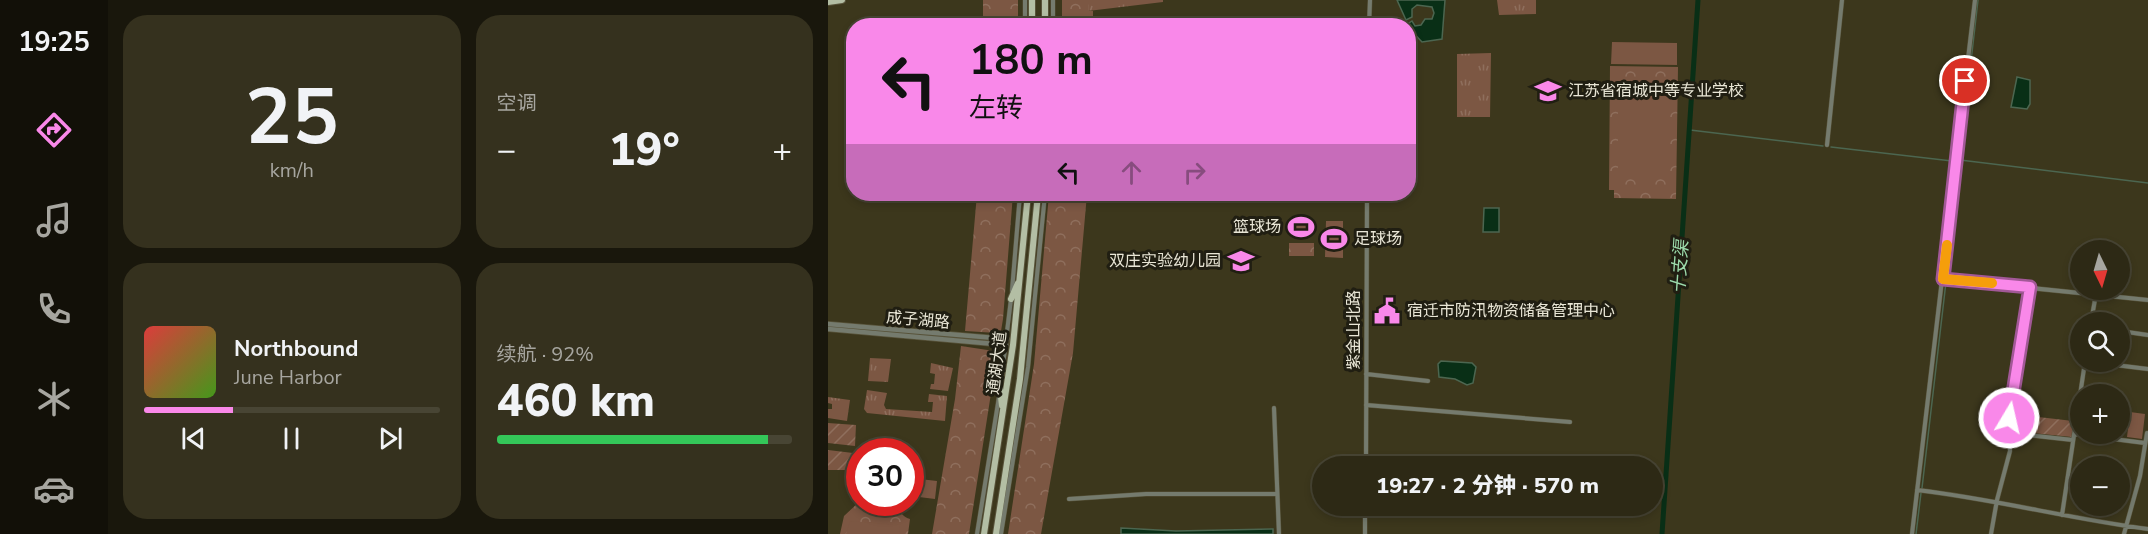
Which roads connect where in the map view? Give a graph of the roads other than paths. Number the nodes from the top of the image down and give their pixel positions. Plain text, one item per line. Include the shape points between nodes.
1 (842, 0) edge
2 (1025, 0) edge
3 (1032, 0) edge
4 (1045, 0) edge
5 (1053, 0) edge
6 (1370, 0) edge
7 (1842, 0) edge
8 (1974, 0) edge
9 (828, 2) edge
10 (1025, 18) edge
11 (1032, 18) edge
12 (1045, 18) edge
13 (1053, 18) edge
14 (1369, 18) edge
15 (1827, 145) dead end
16 (1019, 201) edge
17 (1027, 201) edge
18 (1037, 201) edge
19 (1044, 201) edge
20 (1367, 201) edge
21 (1021, 277) junction
22 (1945, 279) junction
23 (2030, 287) junction
24 (2070, 291) edge
25 (2130, 298) edge
26 (1011, 299) junction
27 (2148, 300) edge
28 (828, 324) edge
29 (828, 329) edge
30 (2130, 332) edge
31 (2148, 335) edge
32 (1006, 342) junction
33 (2130, 367) edge
34 (2148, 369) edge
35 (1366, 374) junction
36 (1428, 381) dead end
37 (1000, 389) junction
38 (1366, 405) junction
39 (1274, 408) dead end
40 (1004, 416) junction
41 (1570, 422) dead end
42 (2010, 433) junction
43 (2147, 433) edge
44 (2070, 440) edge
45 (2130, 441) edge
46 (2145, 443) junction
47 (2072, 444) edge
48 (1366, 456) edge
49 (1920, 490) junction
50 (1277, 494) junction
51 (1070, 499) dead end
52 (1997, 500) junction
53 (2062, 515) junction
54 (1365, 516) edge
55 (2127, 526) junction
56 (2148, 529) edge
57 (977, 534) edge
58 (984, 534) edge
59 (996, 534) edge
60 (1001, 534) edge
61 (1279, 534) edge
62 (1365, 534) edge
63 (1912, 534) edge
64 (1991, 534) edge
65 (2124, 534) edge

1 - 9 main road
2 - 10 street
3 - 11 main road
4 - 12 main road
5 - 13 street
6 - 14 street
7 - 15 street
8 - 22 street
16 - 26 street
17 - 21 main road, 通湖大道
18 - 59 main road, 通湖大道 via 1020,379
19 - 60 street via 1028,367
20 - 35 street, 紫金山北路
21 - 26 main road
21 - 40 main road, 通湖大道
22 - 23 street
22 - 49 street
23 - 24 street
23 - 42 street via 2009,418
25 - 27 street
26 - 32 street
28 - 32 street, 成子湖路
29 - 32 street, 成子湖路
30 - 31 street
32 - 37 street
33 - 34 street
35 - 36 street
35 - 38 street, 紫金山北路
37 - 40 main road
37 - 57 street
38 - 41 street
38 - 48 street, 紫金山北路
39 - 50 street
40 - 58 main road, 通湖大道
42 - 44 street
42 - 52 street via 2010,451
43 - 46 street
45 - 46 street
46 - 55 street
47 - 53 street
49 - 52 street
49 - 63 street
50 - 51 street via 1146,494
50 - 61 street
52 - 53 street
52 - 64 street
53 - 55 street
54 - 62 street
55 - 56 street
55 - 65 street

